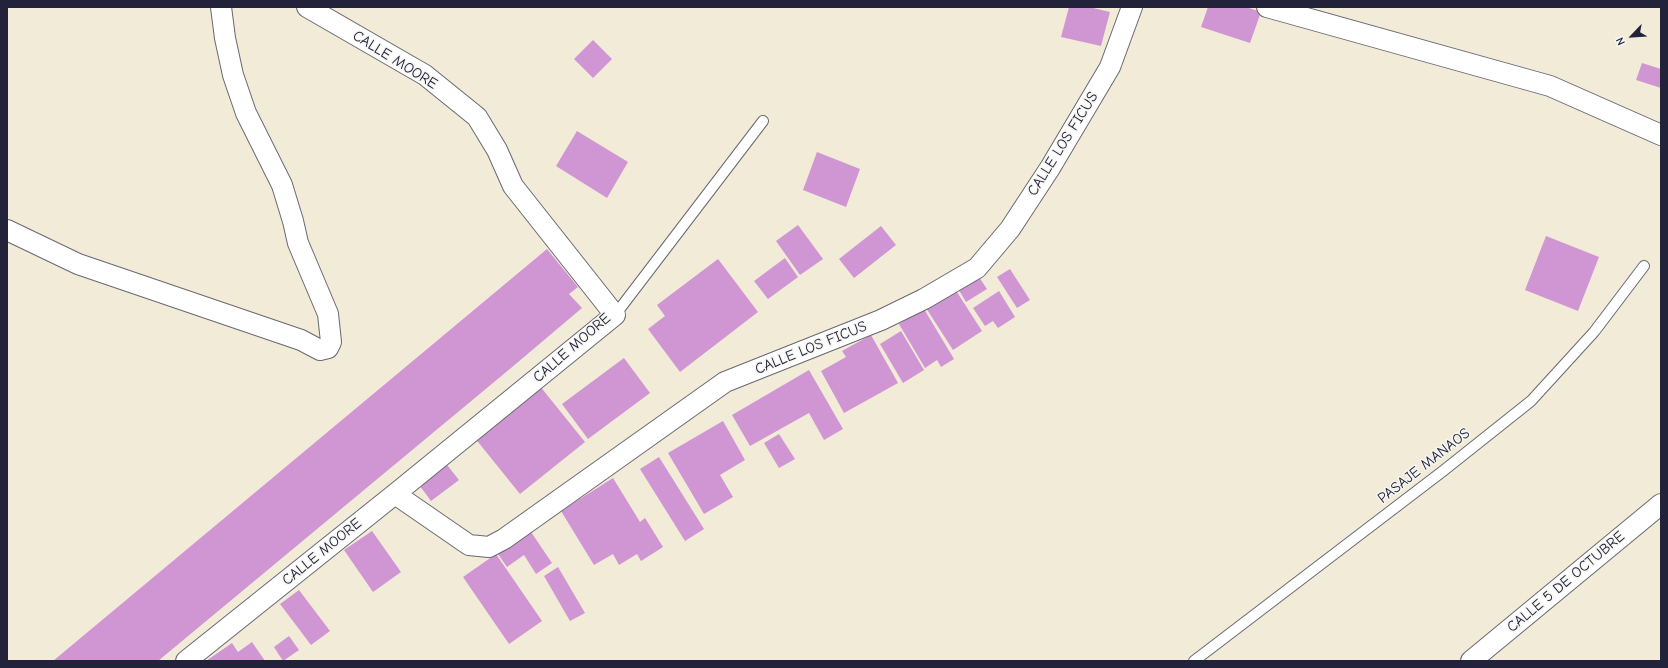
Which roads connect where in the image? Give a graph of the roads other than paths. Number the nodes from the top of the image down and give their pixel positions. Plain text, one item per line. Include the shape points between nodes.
1 (221, 7) edge
2 (307, 7) edge
3 (1132, 7) edge
4 (1266, 7) edge
5 (763, 121) dead end
6 (1661, 135) edge
7 (7, 230) edge
8 (1644, 266) dead end
9 (615, 315) junction
10 (395, 494) junction
11 (1661, 504) edge
12 (186, 661) edge
13 (1194, 661) edge
14 (1471, 661) edge

1 - 7 street via 233,76 246,113 282,185 298,243 328,314 331,342 328,348 320,350 301,340 78,264
2 - 9 street, CALLE MOORE via 425,75 477,117 497,150 513,186
3 - 10 street, CALLE LOS FICUS via 1110,66 1050,168 1010,229 977,268 924,299 881,320 725,382 489,547 469,545
4 - 6 street via 1550,86
5 - 9 lane
8 - 13 lane, PASAJE MANAOS via 1594,332 1531,401
9 - 10 street, CALLE MOORE
10 - 12 street, CALLE MOORE
11 - 14 street, CALLE 5 DE OCTUBRE

